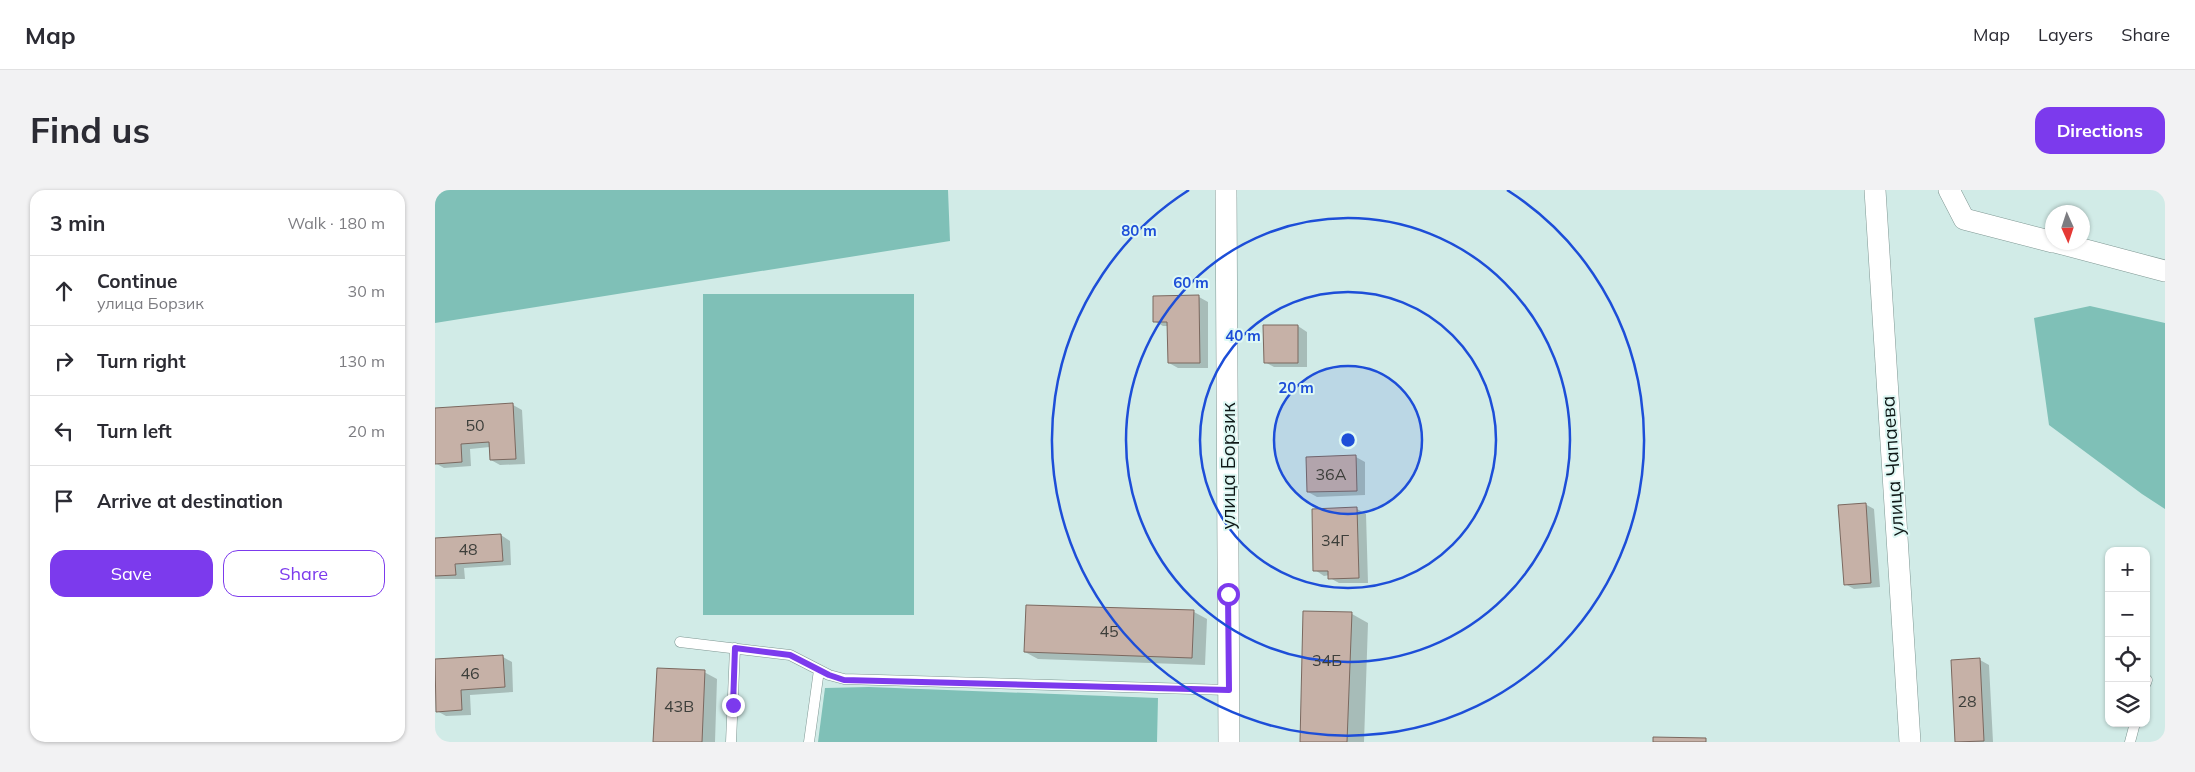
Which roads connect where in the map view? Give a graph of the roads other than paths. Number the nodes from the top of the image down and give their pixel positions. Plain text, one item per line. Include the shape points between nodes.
1 (1226, 190) edge
2 (1875, 190) edge
3 (1949, 190) edge
4 (2045, 240) edge
5 (2085, 250) edge
6 (2165, 271) edge
7 (680, 642) dead end
8 (735, 648) junction
9 (819, 670) junction
10 (1229, 690) junction
11 (2134, 727) edge
12 (731, 742) edge
13 (809, 742) edge
14 (1229, 742) edge
15 (1910, 742) edge
16 (2129, 742) edge

1 - 10 street, улица Борзик
2 - 15 street, улица Чапаева
3 - 4 street via 1964,219
5 - 6 street
7 - 8 lane
8 - 9 lane via 790,655
8 - 12 lane
9 - 10 lane via 844,680
9 - 13 lane
10 - 14 street, улица Борзик
11 - 16 lane

